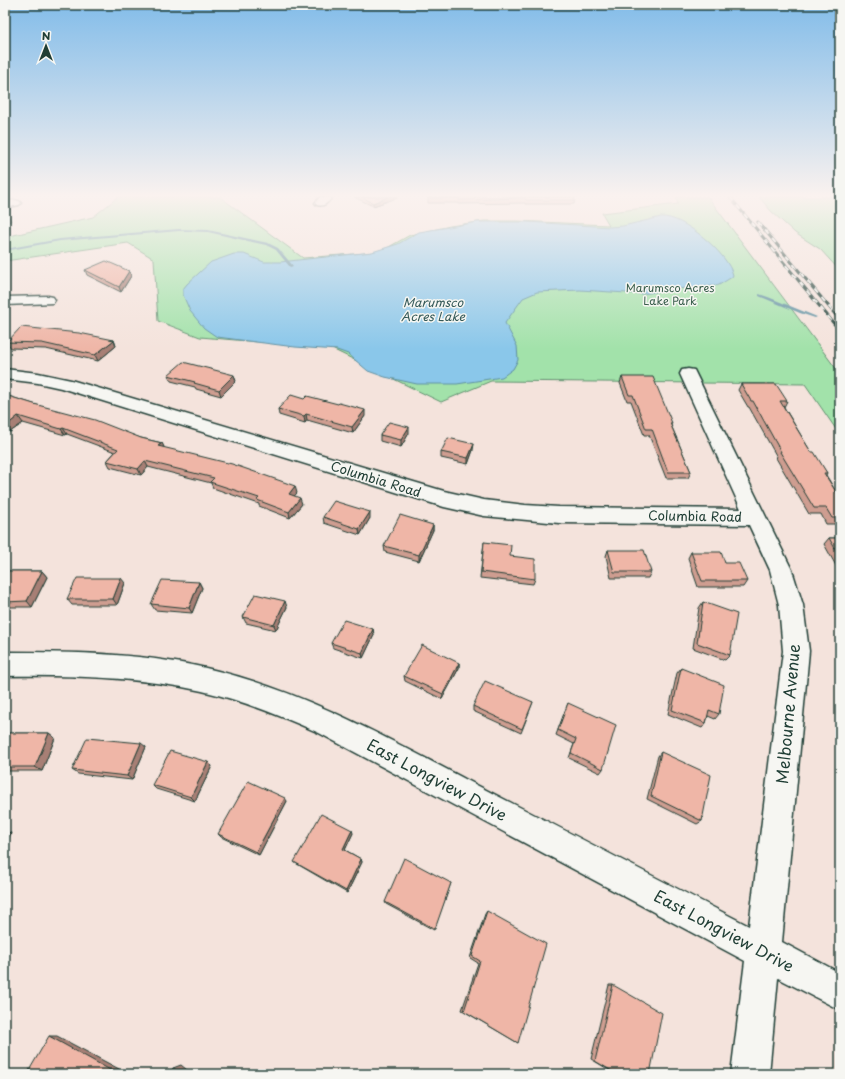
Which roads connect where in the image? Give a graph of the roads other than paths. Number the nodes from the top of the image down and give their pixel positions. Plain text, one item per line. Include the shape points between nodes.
1 (48, 300) dead end
2 (5, 301) edge
3 (5, 374) edge
4 (688, 374) dead end
5 (757, 517) junction
6 (5, 664) edge
7 (763, 951) junction
8 (840, 992) edge
9 (750, 1074) edge

1 - 2 street
3 - 5 street, Columbia Road via 65,384 444,499 484,508 559,515
4 - 5 street, Melbourne Avenue
5 - 7 street, Melbourne Avenue via 782,570 791,605 796,650
6 - 7 street, East Longview Drive via 91,665 168,673 237,689 301,711
7 - 8 street, East Longview Drive
7 - 9 street, Melbourne Avenue

